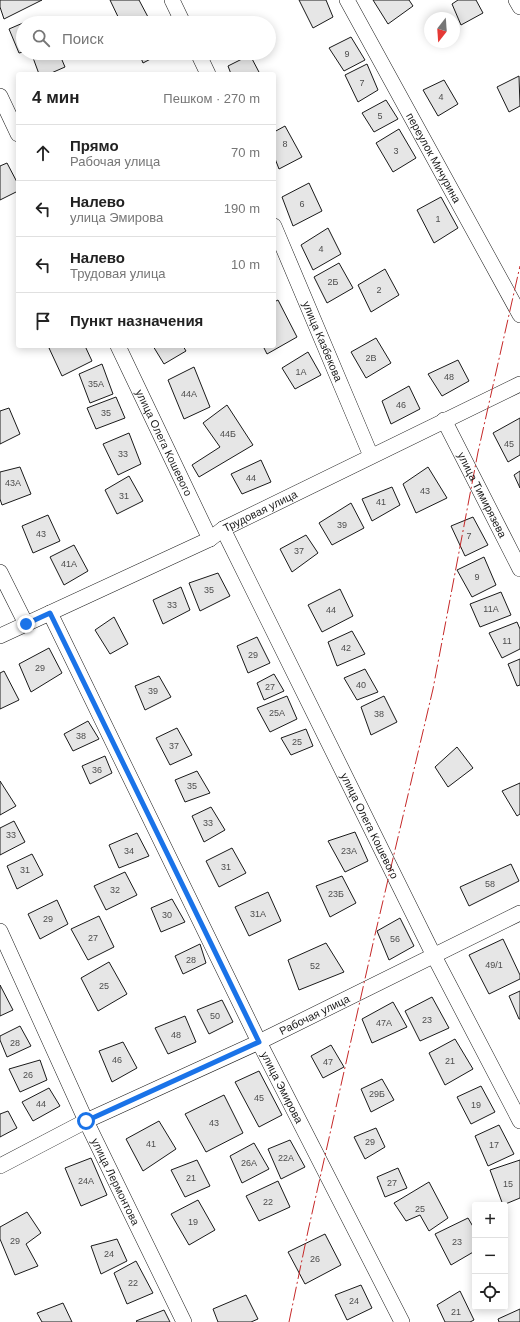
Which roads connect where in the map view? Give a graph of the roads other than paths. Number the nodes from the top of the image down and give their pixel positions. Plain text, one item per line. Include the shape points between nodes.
1 (172, 0) edge
2 (347, 0) edge
3 (516, 0) edge
4 (520, 7) edge
5 (180, 16) edge
6 (201, 60) edge
7 (207, 72) edge
8 (0, 96) edge
9 (16, 130) edge
10 (276, 231) edge
11 (520, 315) edge
12 (119, 348) edge
13 (520, 384) edge
14 (444, 420) junction
15 (370, 456) junction
16 (223, 530) junction
17 (210, 539) junction
18 (520, 569) edge
19 (0, 572) edge
20 (50, 613) junction
21 (26, 624) junction
22 (0, 636) edge
23 (520, 913) edge
24 (0, 931) edge
25 (434, 956) junction
26 (259, 1042) junction
27 (86, 1121) junction
28 (520, 1121) edge
29 (0, 1166) edge
30 (184, 1322) edge
31 (402, 1322) edge

1 - 5 street
2 - 11 street, переулок Мичурина
3 - 4 street
6 - 7 street
8 - 9 street
10 - 15 street, улица Казбекова
12 - 17 street, улица Олега Кошевого
13 - 14 street, Трудовая улица
14 - 15 street, Трудовая улица
14 - 18 street, улица Тимирязева
15 - 16 street, Трудовая улица
16 - 17 street, Трудовая улица
16 - 25 street, улица Олега Кошевого
17 - 20 street, Трудовая улица
19 - 21 street
20 - 21 street, Трудовая улица
20 - 26 street, улица Эмирова
21 - 22 street, Трудовая улица
23 - 25 street, Рабочая улица
24 - 27 street, улица Лермонтова
25 - 26 street, Рабочая улица
25 - 28 street, улица Олега Кошевого
26 - 27 street, Рабочая улица
26 - 31 street, улица Эмирова
27 - 29 street, Рабочая улица
27 - 30 street, улица Лермонтова

